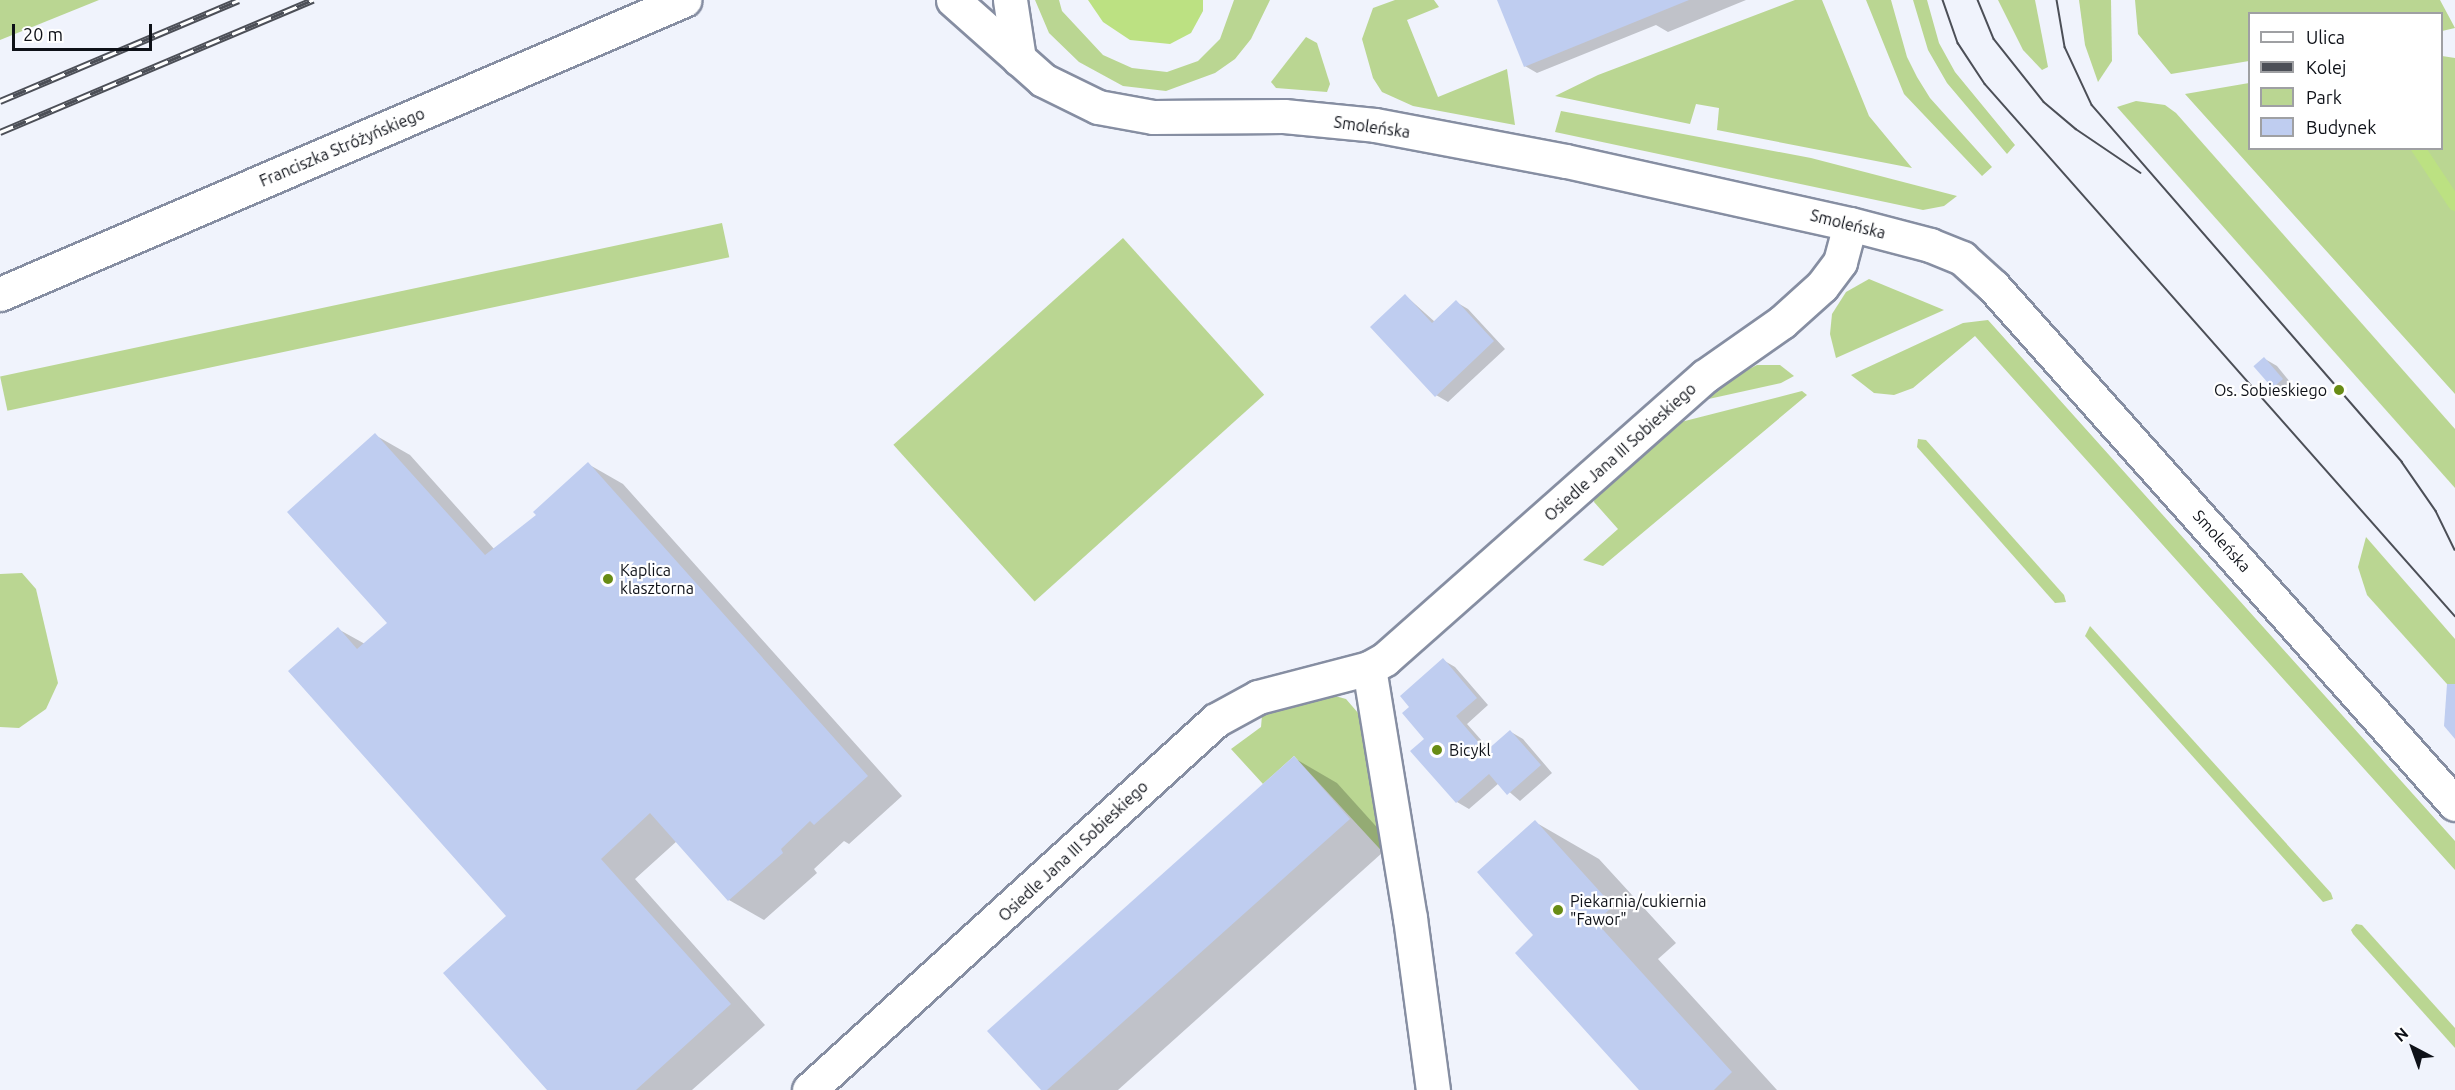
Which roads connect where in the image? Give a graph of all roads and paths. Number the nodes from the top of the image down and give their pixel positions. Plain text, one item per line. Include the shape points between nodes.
1 (684, 0) edge
2 (953, 0) edge
3 (1010, 0) edge
4 (1019, 59) junction
5 (1850, 224) junction
6 (0, 294) edge
7 (1369, 668) junction
8 (2455, 804) edge
9 (809, 1090) edge
10 (1433, 1090) edge

1 - 6 street, Franciszka Stróżyńskiego
2 - 4 street, Smoleńska
3 - 4 street
4 - 5 street, Smoleńska via 1071,96 1129,115 1284,116 1375,125 1566,161
5 - 7 street, Osiedle Jana III Sobieskiego via 1840,262 1822,286 1790,315 1705,376 1409,638
5 - 8 street, Smoleńska via 1930,244 1977,269
7 - 9 street, Osiedle Jana III Sobieskiego via 1258,697 1215,720
7 - 10 street via 1412,930

